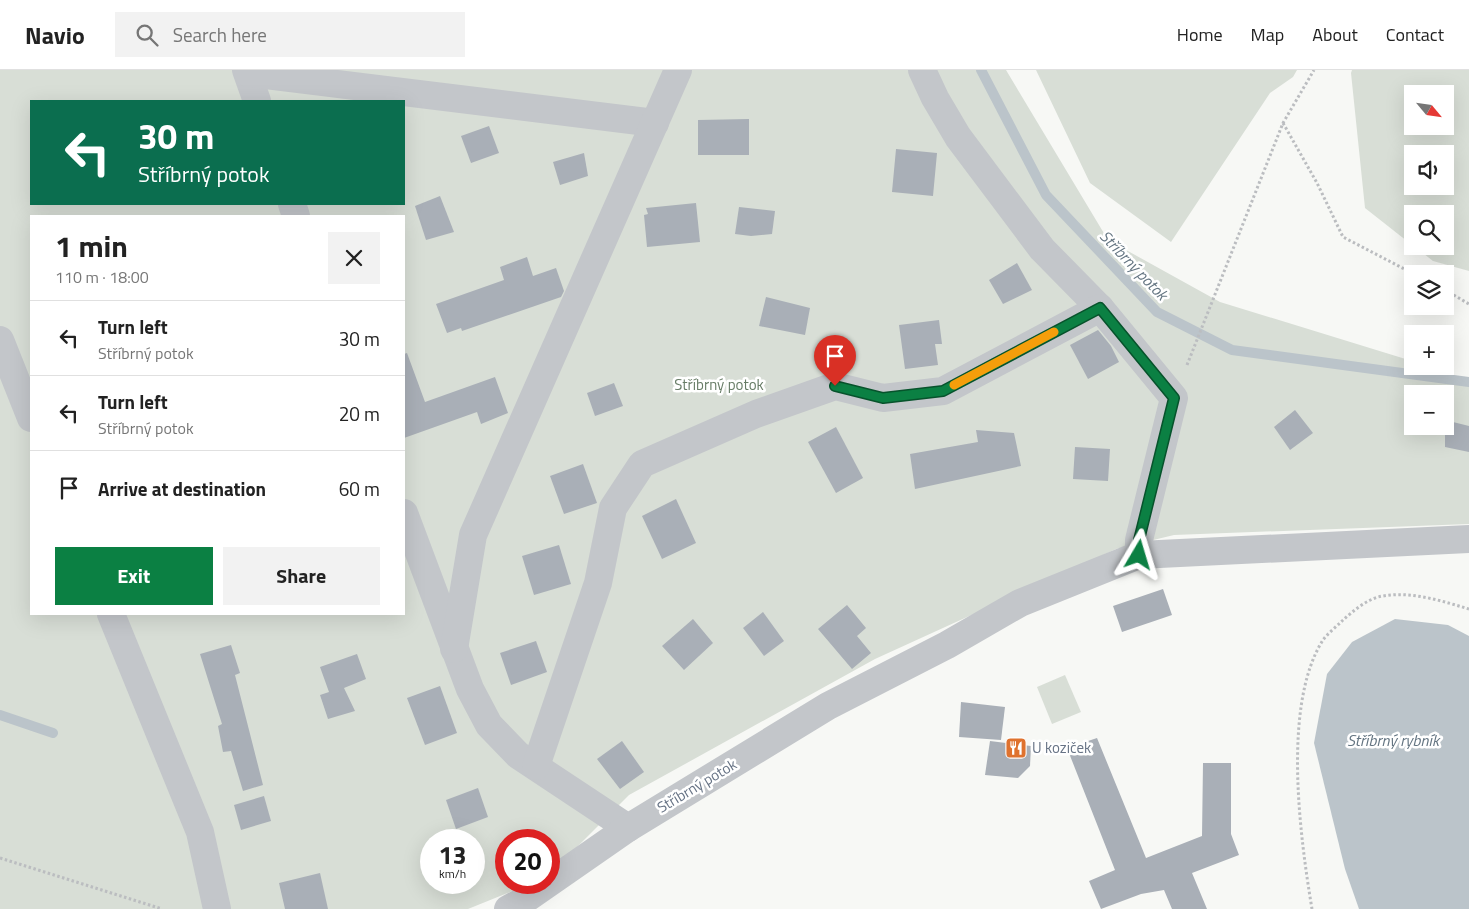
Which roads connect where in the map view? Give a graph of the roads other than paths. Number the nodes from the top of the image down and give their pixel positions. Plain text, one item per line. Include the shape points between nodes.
1 (922, 70) edge
2 (247, 72) edge
3 (673, 82) edge
4 (257, 100) edge
5 (655, 123) junction
6 (1100, 308) junction
7 (0, 340) edge
8 (30, 415) edge
9 (405, 516) edge
10 (1469, 539) edge
11 (1139, 555) junction
12 (111, 615) edge
13 (454, 649) junction
14 (536, 766) junction
15 (628, 828) junction
16 (217, 909) edge
17 (508, 909) edge

1 - 6 lane via 934,98 958,137 1042,249
2 - 4 lane
2 - 5 lane
3 - 5 lane
5 - 13 lane via 473,535
6 - 11 lane via 1174,398 1139,540
6 - 14 lane via 943,391 883,398 835,386 756,414 642,464 613,508 598,583
7 - 8 lane
9 - 13 lane
10 - 11 lane, Stříbrný potok
11 - 15 lane, Stříbrný potok via 1020,603 947,645 828,706
12 - 16 lane via 200,832
13 - 14 lane via 489,725 518,755
14 - 15 lane
15 - 17 lane, Stříbrný potok

